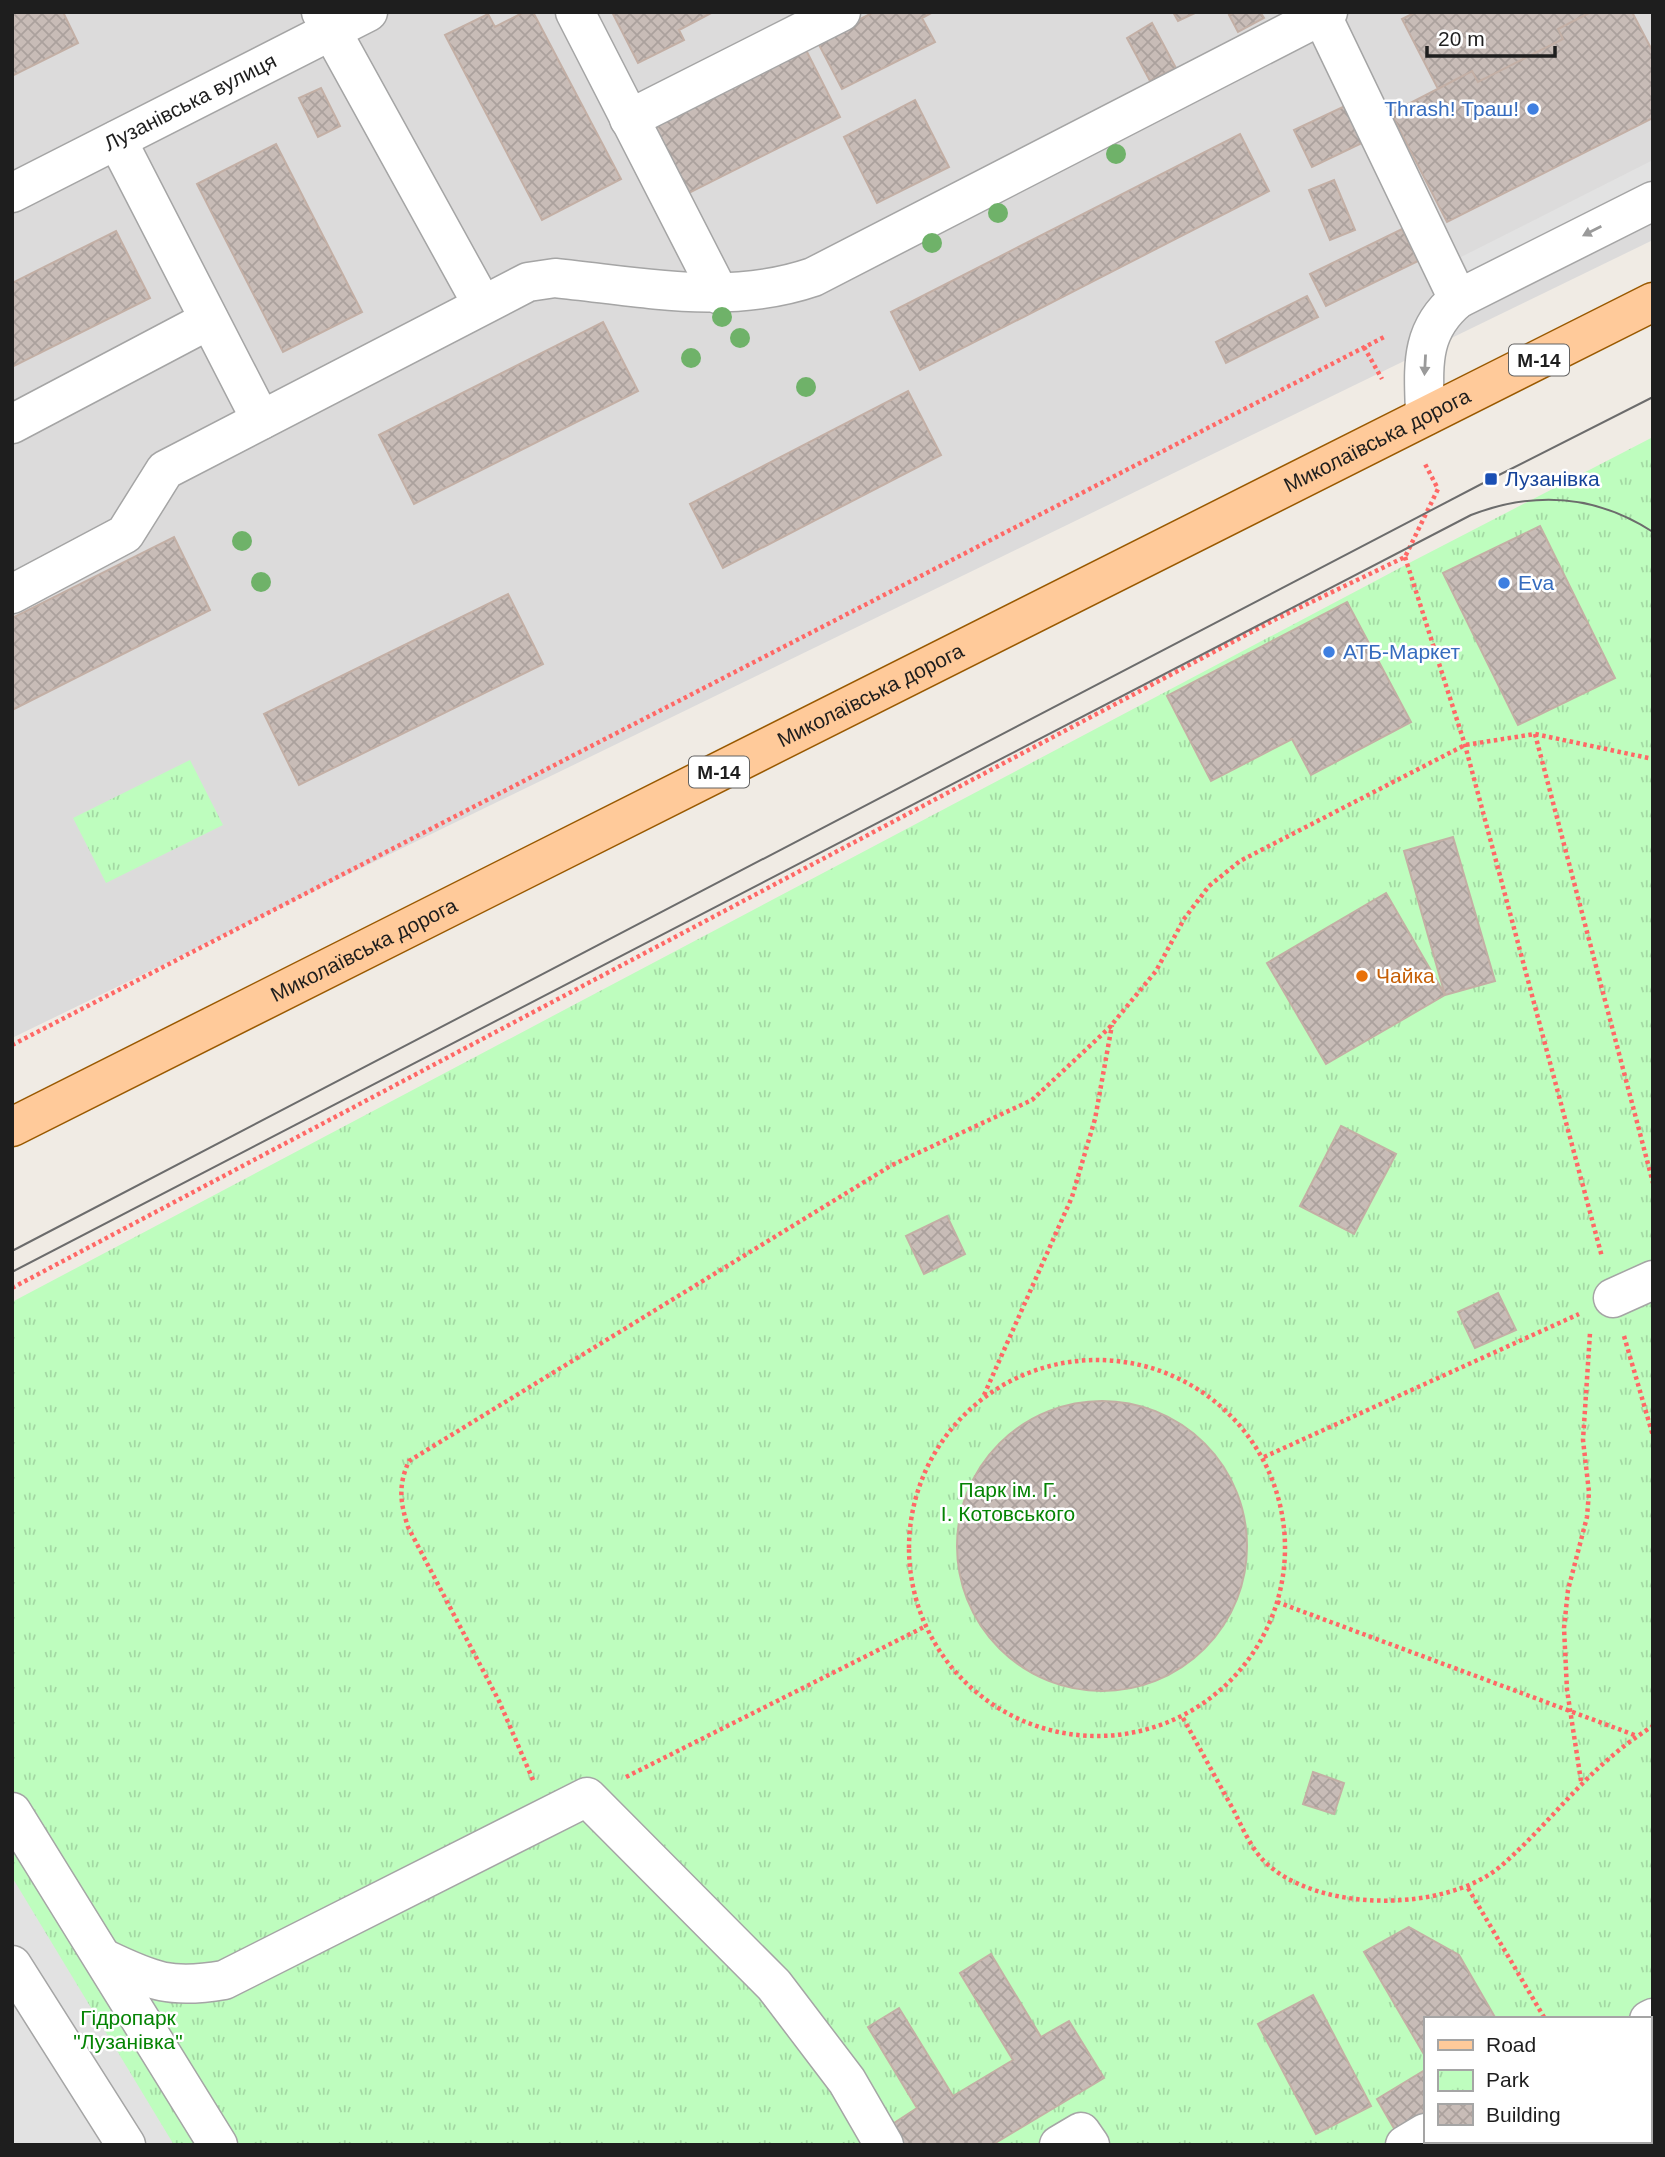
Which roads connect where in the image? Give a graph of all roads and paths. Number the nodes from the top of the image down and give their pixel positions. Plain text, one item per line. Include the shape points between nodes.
1 (368, 12) edge
2 (575, 12) edge
3 (841, 12) edge
4 (1325, 14) edge
5 (326, 21) edge
6 (629, 119) junction
7 (117, 140) junction
8 (12, 194) edge
9 (1653, 201) edge
10 (720, 295) junction
11 (1458, 299) junction
12 (1653, 302) edge
13 (482, 304) junction
14 (209, 320) junction
15 (1388, 335) dead end
16 (1425, 416) junction
17 (261, 420) junction
18 (12, 424) edge
19 (1405, 557) dead end
20 (1388, 566) dead end
21 (12, 594) edge
22 (1535, 734) junction
23 (1465, 745) junction
24 (1653, 759) edge
25 (1112, 1024) junction
26 (12, 1045) edge
27 (12, 1127) edge
28 (1653, 1183) edge
29 (1653, 1280) edge
30 (12, 1287) edge
31 (1603, 1303) junction
32 (984, 1396) junction
33 (1653, 1436) edge
34 (1264, 1457) junction
35 (1277, 1602) junction
36 (924, 1627) junction
37 (1570, 1711) junction
38 (1183, 1718) junction
39 (1653, 1726) edge
40 (1637, 1736) junction
41 (1581, 1781) junction
42 (587, 1797) junction
43 (12, 1812) edge
44 (546, 1817) junction
45 (1468, 1888) junction
46 (105, 1959) junction
47 (12, 1965) edge
48 (1544, 2017) edge
49 (1424, 2134) edge
50 (126, 2145) edge
51 (218, 2145) edge
52 (884, 2145) edge
53 (1059, 2145) edge
54 (1090, 2145) edge
55 (1405, 2145) edge

1 - 5 street, Лузанівська вулиця
2 - 6 street
3 - 6 street
4 - 10 street via 814,277 754,293
4 - 11 street
5 - 7 street, Лузанівська вулиця
5 - 13 street
6 - 10 street
7 - 8 street, Лузанівська вулиця
7 - 14 street
9 -> 11 street
10 - 13 street via 555,278 528,282
11 -> 16 street via 1432,328 1423,360
12 - 16 main road, Миколаївська дорога / М-14
13 - 17 street
14 - 17 street
14 - 18 street
15 - 26 path
16 - 27 main road, Миколаївська дорога / М-14
17 - 21 street via 165,470 125,534
19 - 23 path
20 - 30 path via 1276,619
22 - 23 path
22 - 24 path
22 - 28 path
23 - 25 path via 1240,861 1203,894 1156,971
23 - 31 path
25 - 32 path via 1095,1119 1072,1197
25 - 44 path via 1032,1100 892,1165 409,1461 401,1479 408,1527 499,1701
29 - 31 street
31 - 33 path
31 - 34 path
31 - 37 path via 1583,1440 1587,1517 1568,1590 1564,1629
32 - 34 path via 1042,1367 1105,1359 1169,1373 1191,1386 1224,1407
32 - 36 path via 940,1443 913,1501 908,1565
34 - 35 path via 1284,1514 1286,1575
35 - 37 path
35 - 38 path via 1268,1633 1232,1682
36 - 38 path via 958,1678 1007,1715 1041,1727 1064,1735 1125,1736
36 - 42 path
37 - 40 path
37 - 41 path
38 - 45 path via 1262,1859 1286,1880 1324,1892 1377,1900 1426,1899
39 - 40 path
40 - 41 path
41 - 45 path via 1500,1866
42 - 44 street
42 - 52 street via 774,1985 847,2081
43 - 46 street
44 - 46 street via 224,1980 187,1986 150,1980
45 - 48 path
46 - 51 street
47 - 50 street
49 - 55 street
53 - 54 street via 1081,2132

